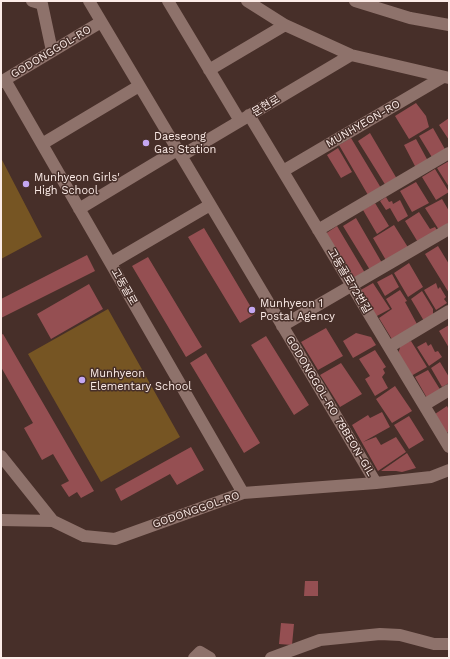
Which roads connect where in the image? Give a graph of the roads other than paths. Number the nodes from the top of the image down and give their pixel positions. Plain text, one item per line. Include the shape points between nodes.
1 (32, 1) edge
2 (89, 1) edge
3 (168, 1) edge
4 (247, 1) edge
5 (355, 1) edge
6 (101, 22) junction
7 (285, 25) junction
8 (449, 25) edge
9 (52, 51) junction
10 (351, 55) junction
11 (209, 70) junction
12 (446, 77) edge
13 (3, 81) edge
14 (139, 86) junction
15 (245, 118) junction
16 (42, 144) junction
17 (179, 153) junction
18 (449, 153) edge
19 (283, 171) junction
20 (210, 205) junction
21 (80, 209) junction
22 (449, 229) edge
23 (318, 230) junction
24 (111, 263) junction
25 (352, 285) junction
26 (449, 311) edge
27 (282, 326) junction
28 (389, 347) junction
29 (449, 390) edge
30 (424, 405) junction
31 (449, 447) edge
32 (1, 456) edge
33 (449, 470) edge
34 (376, 483) junction
35 (243, 493) junction
36 (1, 520) edge
37 (53, 520) junction
38 (449, 644) edge
39 (271, 658) edge

1 - 9 street via 42,4
2 - 6 street, GODONGGOL-RO 78BEON-GIL
3 - 11 street, 고동골로72번길
4 - 7 street, MUNHYEON-RO
5 - 8 street via 410,18
6 - 9 street, GODONGGOL-RO
6 - 14 street, GODONGGOL-RO 78BEON-GIL
7 - 10 street, MUNHYEON-RO
7 - 11 street
9 - 13 street, GODONGGOL-RO
10 - 12 street, MUNHYEON-RO
10 - 15 street, 문현로
11 - 15 street, 고동골로72번길
12 - 19 street, MUNHYEON-RO
13 - 16 street, 고동골로
14 - 16 street
14 - 17 street, GODONGGOL-RO 78BEON-GIL
15 - 17 street, 문현로
15 - 19 street, 고동골로72번길
16 - 21 street, 고동골로
17 - 20 street, GODONGGOL-RO 78BEON-GIL
17 - 21 street
18 - 23 street
19 - 23 street, 고동골로72번길
20 - 24 street
20 - 27 street, GODONGGOL-RO 78BEON-GIL
21 - 24 street, 고동골로
22 - 25 street
23 - 25 street, 고동골로72번길
24 - 35 street, 고동골로
25 - 27 street
25 - 28 street, 고동골로72번길
26 - 28 street
27 - 34 street, GODONGGOL-RO 78BEON-GIL
28 - 30 street, 고동골로72번길
29 - 30 street
30 - 31 street, 고동골로72번길
32 - 37 street, GODONGGOL-RO
33 - 34 street, GODONGGOL-RO via 431,477
34 - 35 street, GODONGGOL-RO
35 - 37 street, GODONGGOL-RO via 114,539 84,536
36 - 37 street
38 - 39 street via 434,644 400,635 380,634 320,640

